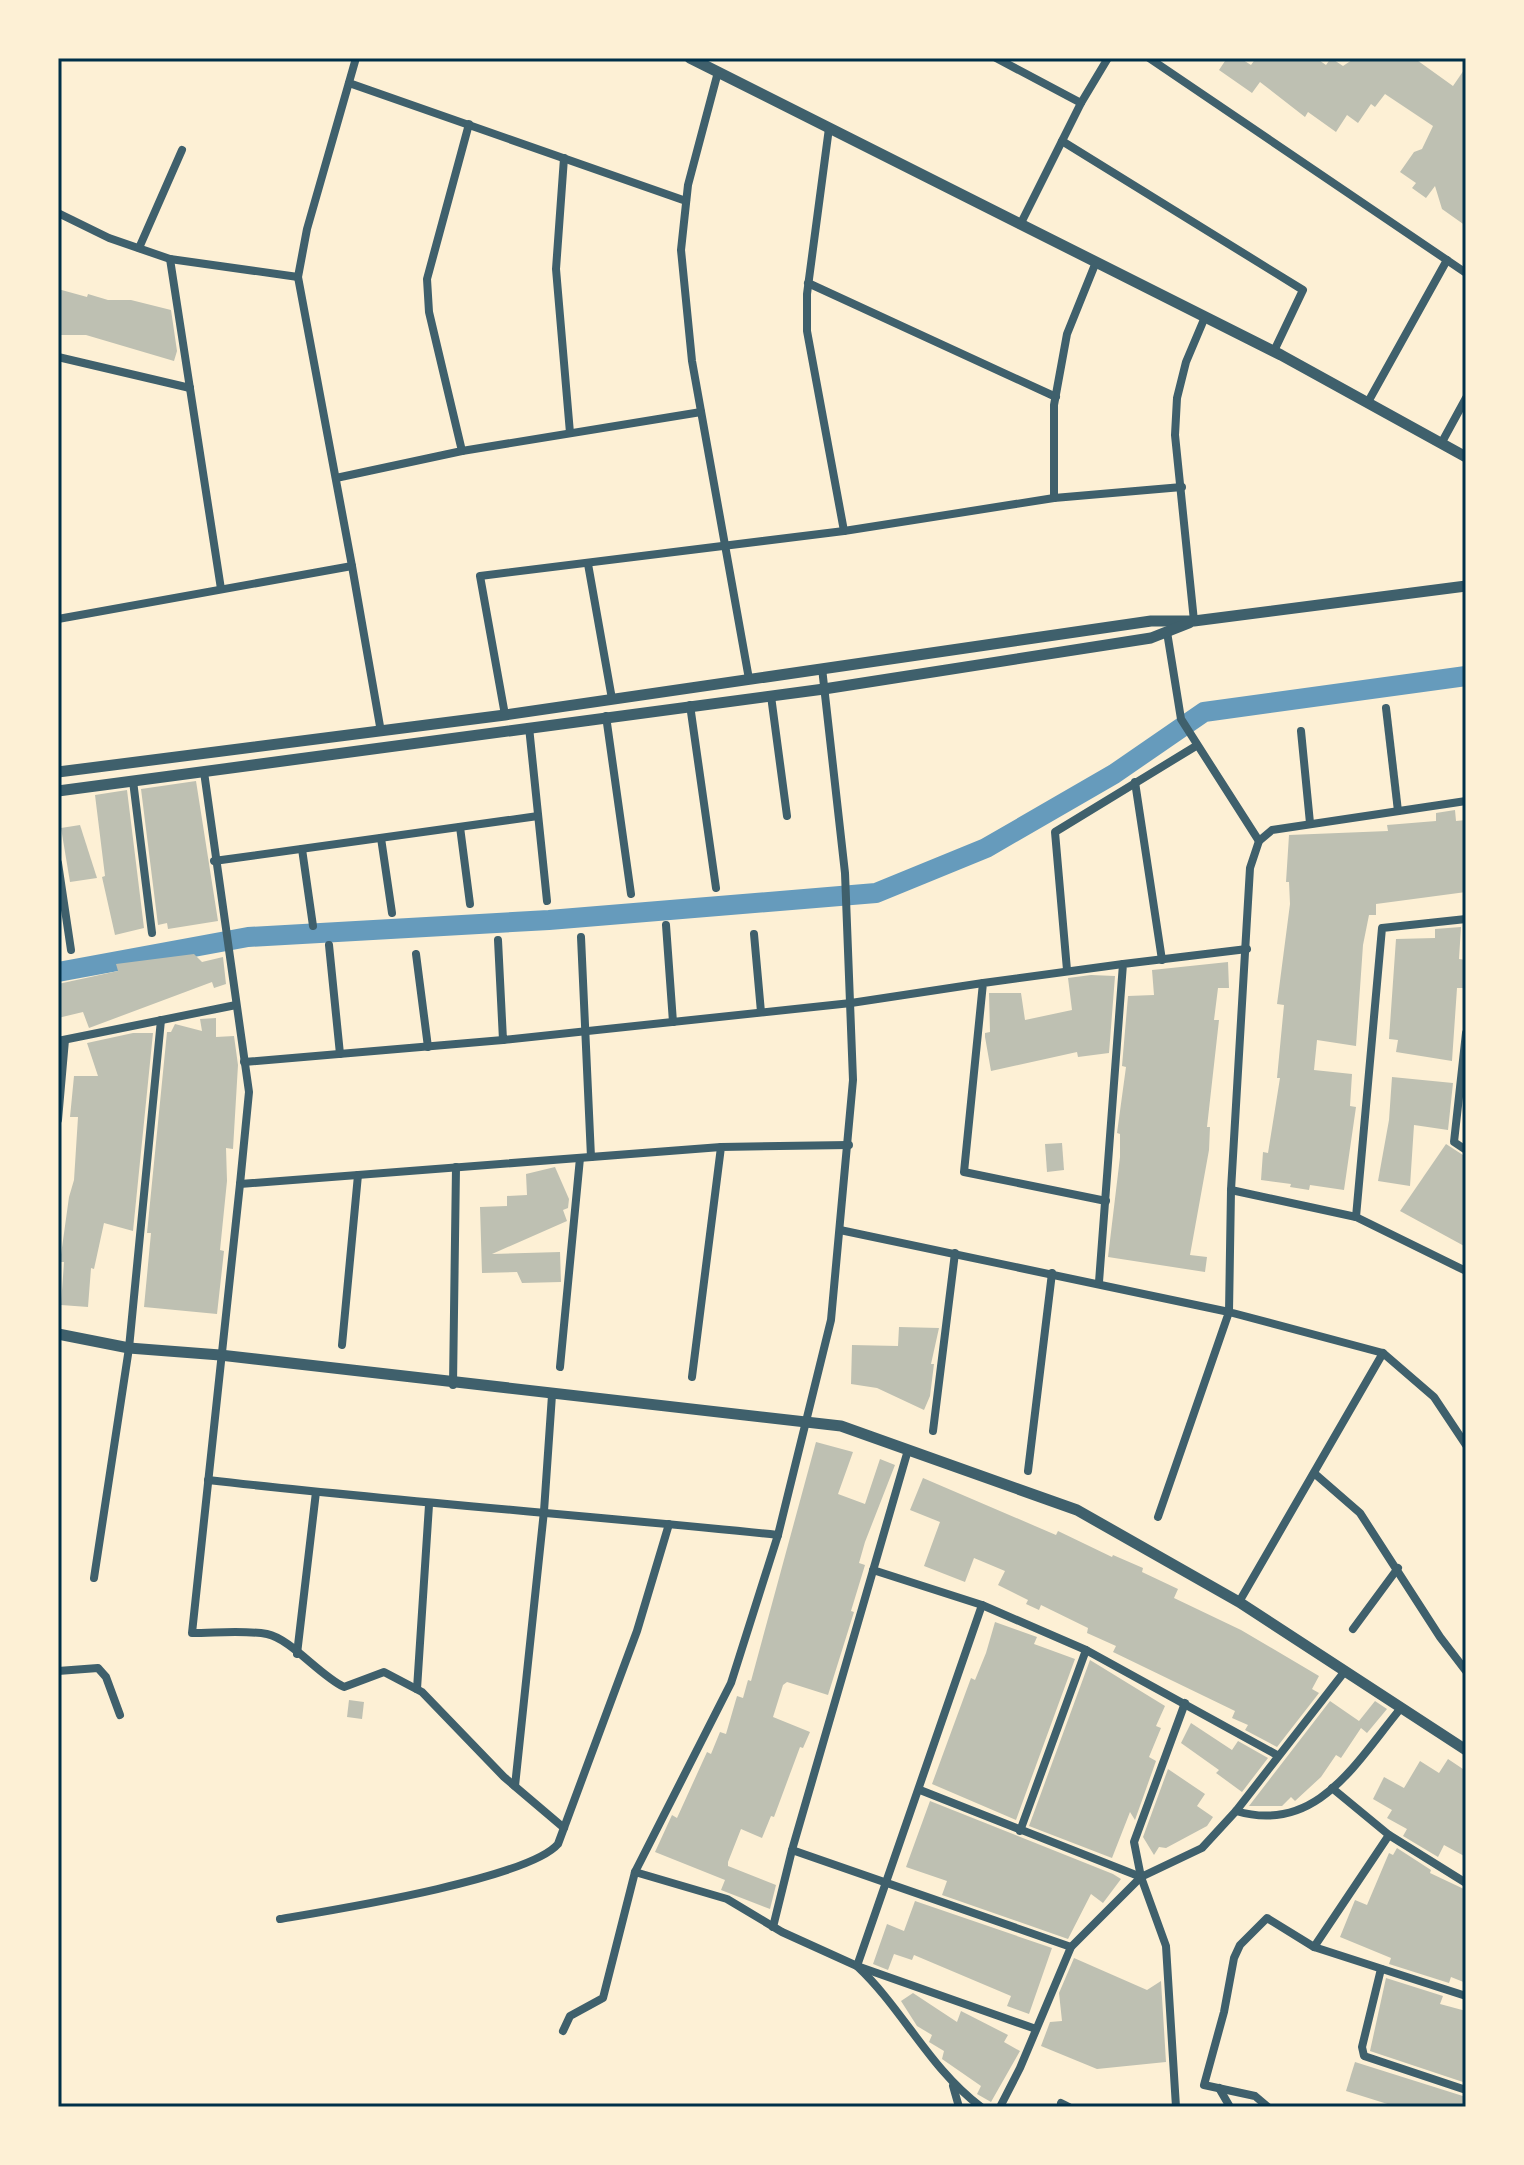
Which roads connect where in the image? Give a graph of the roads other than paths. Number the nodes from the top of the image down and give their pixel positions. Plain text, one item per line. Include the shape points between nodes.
1 (356, 58) edge
2 (690, 58) edge
3 (996, 58) edge
4 (1108, 58) edge
5 (1149, 58) edge
6 (718, 72) junction
7 (349, 83) junction
8 (1081, 103) junction
9 (469, 124) junction
10 (829, 128) junction
11 (1062, 141) junction
12 (182, 150) dead end
13 (564, 158) junction
14 (686, 201) junction
15 (58, 213) edge
16 (1020, 225) junction
17 (139, 248) junction
18 (170, 259) junction
19 (1447, 260) junction
20 (1096, 262) junction
21 (1466, 273) edge
22 (298, 277) junction
23 (808, 283) junction
24 (1205, 317) junction
25 (1274, 351) junction
26 (58, 357) edge
27 (190, 388) junction
28 (1056, 397) junction
29 (1466, 398) edge
30 (1368, 402) junction
31 (701, 412) junction
32 (570, 433) junction
33 (1442, 442) junction
34 (462, 451) junction
35 (1466, 457) edge
36 (336, 478) junction
37 (1182, 487) junction
38 (1054, 498) junction
39 (844, 531) junction
40 (726, 547) junction
41 (588, 564) junction
42 (352, 566) junction
43 (1466, 586) edge
44 (221, 589) junction
45 (58, 619) edge
46 (1194, 621) junction
47 (1167, 632) junction
48 (822, 668) junction
49 (749, 679) junction
50 (824, 689) junction
51 (771, 696) junction
52 (612, 699) junction
53 (690, 705) junction
54 (1386, 708) dead end
55 (505, 715) junction
56 (606, 716) junction
57 (529, 727) junction
58 (1301, 731) dead end
59 (381, 732) junction
60 (1193, 743) junction
61 (58, 772) edge
62 (204, 772) junction
63 (133, 781) junction
64 (1135, 782) junction
65 (58, 791) edge
66 (1466, 801) edge
67 (1398, 811) junction
68 (538, 816) junction
69 (787, 816) dead end
70 (1310, 823) junction
71 (460, 827) junction
72 (381, 838) junction
73 (1259, 841) junction
74 (302, 849) junction
75 (214, 861) junction
76 (58, 863) edge
77 (716, 888) dead end
78 (631, 894) dead end
79 (547, 901) dead end
80 (470, 904) dead end
81 (392, 913) dead end
82 (1466, 919) edge
83 (666, 925) dead end
84 (313, 926) dead end
85 (152, 933) dead end
86 (754, 934) dead end
87 (581, 937) dead end
88 (498, 940) dead end
89 (329, 945) dead end
90 (1247, 949) junction
91 (71, 950) dead end
92 (416, 954) dead end
93 (1162, 960) junction
94 (1123, 964) junction
95 (1067, 970) junction
96 (983, 983) junction
97 (851, 1003) junction
98 (236, 1005) junction
99 (761, 1012) junction
100 (161, 1020) junction
101 (673, 1022) junction
102 (588, 1031) junction
103 (1466, 1033) edge
104 (62, 1040) edge
105 (503, 1040) junction
106 (428, 1047) junction
107 (340, 1054) junction
108 (244, 1062) junction
109 (58, 1120) edge
110 (849, 1145) junction
111 (721, 1147) junction
112 (1466, 1150) edge
113 (591, 1157) junction
114 (580, 1158) junction
115 (456, 1167) junction
116 (358, 1175) junction
117 (240, 1184) junction
118 (1231, 1190) junction
119 (1106, 1201) junction
120 (1356, 1217) junction
121 (840, 1230) junction
122 (955, 1253) junction
123 (1466, 1271) edge
124 (1052, 1273) junction
125 (1099, 1282) junction
126 (1229, 1312) junction
127 (58, 1334) edge
128 (342, 1345) dead end
129 (129, 1348) junction
130 (1383, 1353) junction
131 (220, 1355) junction
132 (560, 1367) dead end
133 (692, 1377) dead end
134 (453, 1385) junction
135 (552, 1395) junction
136 (808, 1417) junction
137 (933, 1431) dead end
138 (1466, 1445) edge
139 (908, 1450) junction
140 (1028, 1471) dead end
141 (1314, 1473) junction
142 (208, 1480) junction
143 (316, 1492) junction
144 (429, 1505) junction
145 (544, 1511) junction
146 (1158, 1517) dead end
147 (669, 1524) junction
148 (778, 1535) junction
149 (1398, 1568) junction
150 (873, 1570) junction
151 (94, 1578) dead end
152 (1239, 1602) junction
153 (982, 1605) junction
154 (1353, 1629) dead end
155 (1086, 1650) junction
156 (297, 1654) junction
157 (58, 1671) edge
158 (1345, 1671) junction
159 (1466, 1671) edge
160 (417, 1689) junction
161 (1185, 1703) junction
162 (1401, 1708) junction
163 (120, 1715) dead end
164 (1466, 1750) edge
165 (1277, 1755) junction
166 (515, 1786) junction
167 (1332, 1788) junction
168 (920, 1790) junction
169 (1236, 1811) junction
170 (564, 1828) junction
171 (1020, 1831) junction
172 (1389, 1835) junction
173 (792, 1850) junction
174 (635, 1872) junction
175 (1141, 1877) junction
176 (885, 1879) junction
177 (1466, 1883) edge
178 (280, 1919) dead end
179 (773, 1927) junction
180 (1071, 1947) junction
181 (1314, 1947) junction
182 (857, 1966) junction
183 (1381, 1969) junction
184 (1466, 1996) edge
185 (1036, 2029) junction
186 (563, 2031) dead end
187 (953, 2086) junction
188 (1219, 2088) junction
189 (1466, 2090) edge
190 (959, 2107) edge
191 (981, 2107) edge
192 (1000, 2107) edge
193 (1176, 2107) edge
194 (1230, 2107) edge
195 (1268, 2107) edge

1 - 7 street
2 - 6 street
3 - 8 street
4 - 8 street
5 - 19 street
6 - 10 street
6 - 14 street
7 - 9 street
7 - 22 street
8 - 11 street
9 - 13 street
9 - 34 street via 427,279 429,312
10 - 16 street
10 - 23 street
11 - 16 street
11 - 25 street via 1303,290
12 - 17 street
13 - 14 street
13 - 32 street via 556,269
14 - 31 street via 681,250
15 - 17 street
16 - 20 street
17 - 18 street
18 - 22 street
18 - 27 street
19 - 21 street
19 - 30 street
20 - 24 street
20 - 28 street via 1067,334
22 - 36 street
23 - 28 street
23 - 39 street via 807,331
24 - 25 street
24 - 37 street via 1177,398 1175,435
25 - 30 street
26 - 27 street
27 - 44 street
28 - 38 street
29 - 33 street
30 - 33 street
31 - 32 street
31 - 40 street
32 - 34 street
33 - 35 street
34 - 36 street
36 - 42 street
37 - 38 street
37 - 46 street
38 - 39 street
39 - 40 street
40 - 41 street
40 - 49 street
41 - 52 street
41 - 55 street via 480,576
42 - 44 street
42 - 59 street
43 - 46 street
44 - 45 street
46 - 47 street
46 - 48 street via 1151,621
47 - 50 street
47 - 60 street via 1181,719
48 - 49 street
48 - 50 street
49 - 52 street
50 - 51 street
50 - 97 street via 845,873
51 - 53 street
51 - 69 street
52 - 55 street
53 - 56 street
53 - 77 street
54 - 67 street
55 - 59 street
56 - 57 street
56 - 78 street
57 - 62 street
57 - 68 street
58 - 70 street
59 - 61 street
60 - 64 street
60 - 73 street
62 - 63 street
62 - 75 street
63 - 65 street
63 - 85 street
64 - 93 street
64 - 95 street via 1055,832
66 - 67 street
67 - 70 street
68 - 71 street
68 - 79 street
70 - 73 street via 1272,830
71 - 72 street
71 - 80 street
72 - 74 street
72 - 81 street
73 - 90 street via 1250,868
74 - 75 street
74 - 84 street
75 - 98 street
76 - 91 street
82 - 120 street via 1382,928
83 - 101 street
86 - 99 street
87 - 102 street
88 - 105 street
89 - 107 street
90 - 93 street
90 - 118 street
92 - 106 street
93 - 94 street
94 - 95 street
94 - 119 street
95 - 96 street
96 - 97 street
96 - 119 street via 964,1172
97 - 99 street
97 - 110 street
98 - 100 street
98 - 108 street
99 - 101 street
100 - 104 street
100 - 129 street
101 - 102 street
102 - 105 street
102 - 113 street
103 - 112 street via 1454,1142
104 - 109 street
105 - 106 street
106 - 107 street
107 - 108 street
108 - 117 street via 249,1092
110 - 111 street
110 - 121 street
111 - 113 street
111 - 133 street
113 - 114 street
114 - 115 street
114 - 132 street
115 - 116 street
115 - 134 street
116 - 117 street
116 - 128 street
117 - 131 street
118 - 120 street
118 - 126 street
119 - 125 street
120 - 123 street
121 - 122 street
121 - 136 street via 831,1320
122 - 124 street
122 - 137 street
124 - 125 street
124 - 140 street
125 - 126 street
126 - 130 street
126 - 146 street
127 - 129 street
129 - 131 street
129 - 151 street
130 - 138 street via 1434,1397
130 - 141 street
131 - 134 street
131 - 142 street
134 - 135 street
135 - 136 street
135 - 145 street
136 - 139 street
136 - 148 street
139 - 150 street
139 - 152 street via 1077,1510
141 - 149 street via 1360,1513
141 - 152 street
142 - 143 street
142 - 156 street via 192,1633 269,1634
143 - 144 street
143 - 156 street
144 - 145 street
144 - 160 street
145 - 147 street
145 - 166 street
147 - 148 street
147 - 170 street via 637,1631
148 - 174 street via 731,1683
149 - 154 street
149 - 159 street
150 - 153 street
150 - 173 street
152 - 158 street
153 - 155 street
153 - 168 street
155 - 161 street
155 - 171 street
156 - 160 street via 344,1687 384,1672
157 - 163 street via 98,1668
158 - 162 street
158 - 165 street
160 - 166 street
161 - 165 street
161 - 175 street via 1134,1842
162 - 164 street
162 - 167 street
165 - 169 street
166 - 170 street
167 - 169 street via 1317,1803 1287,1816 1260,1818
167 - 172 street
168 - 171 street
168 - 176 street
169 - 175 street via 1202,1848
170 - 178 street via 550,1853 522,1865 386,1900
171 - 175 street
172 - 177 street
172 - 181 street
173 - 176 street
173 - 179 street
174 - 179 street via 727,1899
174 - 186 street via 603,1998 570,2016
175 - 180 street
175 - 193 street via 1166,1946
176 - 180 street
176 - 182 street
179 - 182 street
180 - 185 street
181 - 183 street
181 - 188 street via 1267,1918 1240,1945 1204,2085
182 - 185 street
182 - 187 street via 884,1992
183 - 184 street
183 - 189 street via 1364,2056
185 - 192 street
187 - 190 street
187 - 191 street
188 - 194 street
188 - 195 street via 1255,2096

